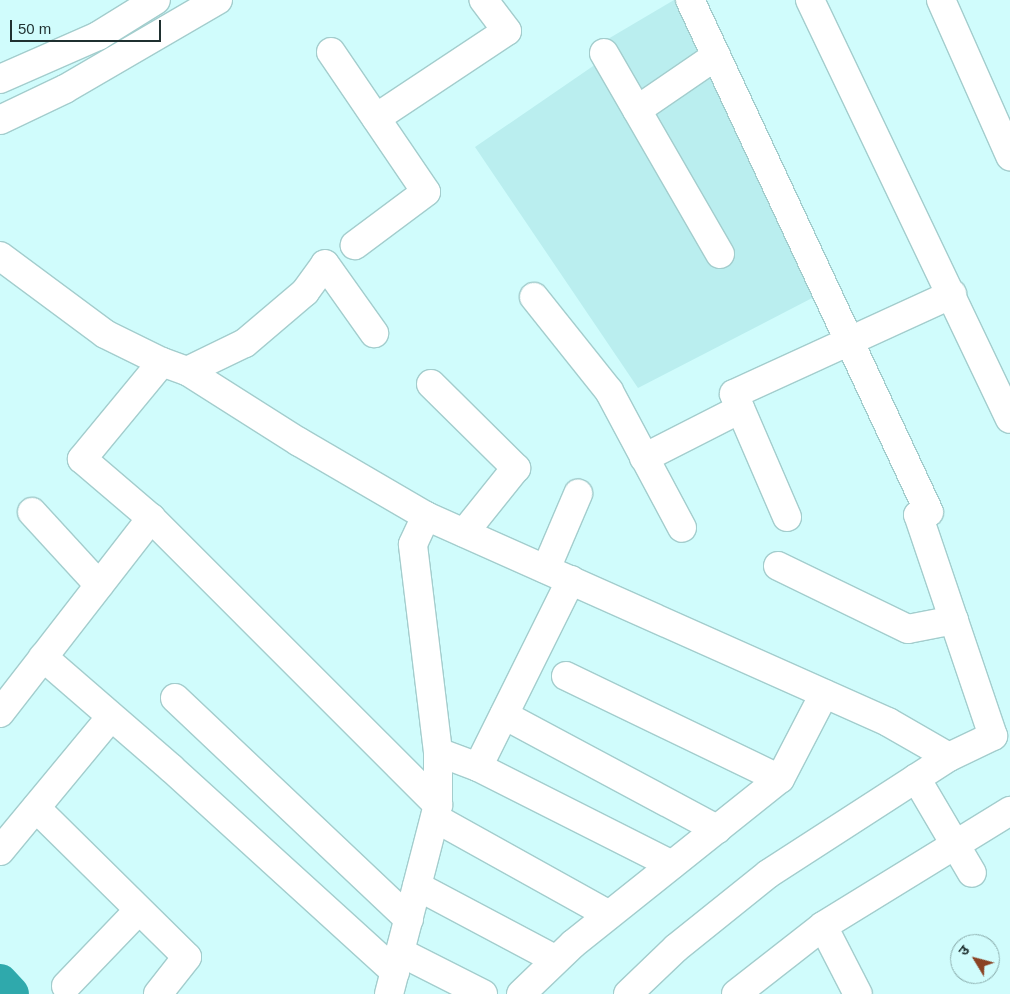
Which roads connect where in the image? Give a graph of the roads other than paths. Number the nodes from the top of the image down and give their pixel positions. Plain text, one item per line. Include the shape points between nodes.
1 (156, 0) edge
2 (218, 0) edge
3 (484, 0) edge
4 (690, 0) edge
5 (810, 0) edge
6 (941, 0) edge
7 (331, 52) dead end
8 (604, 53) dead end
9 (716, 56) junction
10 (0, 79) edge
11 (637, 110) junction
12 (376, 118) junction
13 (0, 120) edge
14 (1010, 156) edge
15 (355, 245) dead end
16 (720, 254) dead end
17 (0, 256) edge
18 (952, 294) junction
19 (534, 297) dead end
20 (374, 333) dead end
21 (848, 341) junction
22 (175, 366) junction
23 (431, 384) dead end
24 (740, 409) junction
25 (1010, 419) edge
26 (644, 458) junction
27 (578, 494) dead end
28 (32, 512) dead end
29 (426, 516) junction
30 (787, 517) dead end
31 (151, 518) junction
32 (682, 528) dead end
33 (464, 533) junction
34 (778, 566) dead end
35 (546, 569) junction
36 (570, 580) junction
37 (99, 585) junction
38 (954, 620) junction
39 (43, 657) junction
40 (566, 676) dead end
41 (824, 694) junction
42 (175, 698) dead end
43 (3, 700) edge
44 (504, 715) junction
45 (111, 718) junction
46 (438, 752) junction
47 (948, 757) junction
48 (478, 767) junction
49 (916, 778) junction
50 (780, 779) junction
51 (36, 808) junction
52 (1010, 811) edge
53 (436, 812) junction
54 (717, 829) junction
55 (954, 844) junction
56 (0, 851) edge
57 (672, 865) junction
58 (972, 873) dead end
59 (417, 886) junction
60 (139, 910) junction
61 (609, 915) junction
62 (409, 919) junction
63 (823, 926) junction
64 (556, 960) junction
65 (395, 973) edge
66 (66, 986) dead end
67 (158, 994) edge
68 (483, 994) edge
69 (521, 994) edge
70 (628, 994) edge
71 (736, 994) edge
72 (858, 994) edge

1 - 10 main road via 98,36
2 - 13 main road via 65,89
3 - 12 main road via 507,32
4 - 9 main road
5 - 18 main road
6 - 14 main road
7 - 12 main road
8 - 11 main road
9 - 11 main road
9 - 21 main road
11 - 16 main road
12 - 15 main road via 426,192
17 - 22 main road via 105,334
18 - 21 main road
18 - 25 main road
19 - 26 main road via 609,391
20 - 22 main road via 325,264 305,292 245,343
21 - 24 main road via 734,394
21 - 38 main road via 929,512 918,515
22 - 29 main road
22 - 31 main road via 82,459
23 - 33 main road via 516,468
24 - 26 main road
24 - 30 main road
26 - 32 main road
27 - 35 main road
28 - 37 main road
29 - 33 main road
29 - 46 main road via 413,544
31 - 37 main road
31 - 53 main road
33 - 35 main road
34 - 38 main road via 908,629
35 - 36 main road
36 - 41 main road
36 - 44 main road
37 - 39 main road
38 - 47 main road via 993,736
39 - 43 main road
39 - 45 main road
40 - 50 main road
41 - 47 main road via 888,722
41 - 50 main road
42 - 62 main road
44 - 48 main road
44 - 54 main road
45 - 51 main road
45 - 65 main road
46 - 48 main road
46 - 53 main road
47 - 49 main road
48 - 57 main road
49 - 55 main road
49 - 70 main road via 768,874 676,948
50 - 54 main road
51 - 56 main road
51 - 60 main road
52 - 55 main road
53 - 59 main road
53 - 61 main road
54 - 57 main road
55 - 58 main road
55 - 63 main road
57 - 61 main road
59 - 62 main road
59 - 64 main road
60 - 66 main road
60 - 67 main road via 187,957
61 - 64 main road
62 - 65 main road
63 - 71 main road
63 - 72 main road
64 - 69 main road
65 - 68 main road

